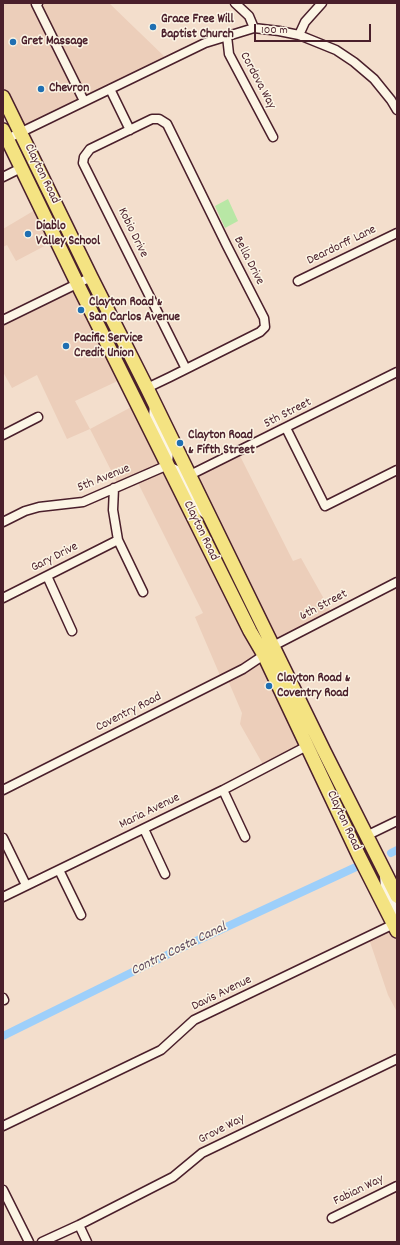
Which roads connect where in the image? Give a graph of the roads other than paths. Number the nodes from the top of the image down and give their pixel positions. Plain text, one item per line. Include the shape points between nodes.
1 (38, 3) edge
2 (235, 3) edge
3 (322, 3) edge
4 (254, 28) junction
5 (299, 35) junction
6 (227, 36) junction
7 (110, 88) junction
8 (3, 97) edge
9 (84, 101) junction
10 (397, 110) edge
11 (130, 130) junction
12 (20, 132) junction
13 (5, 135) edge
14 (273, 136) dead end
15 (21, 168) junction
16 (3, 177) edge
17 (397, 233) edge
18 (91, 277) junction
19 (298, 281) dead end
20 (77, 283) junction
21 (3, 320) edge
22 (186, 368) junction
23 (397, 372) edge
24 (147, 388) junction
25 (154, 402) junction
26 (38, 417) dead end
27 (286, 428) junction
28 (3, 435) edge
29 (168, 465) junction
30 (397, 470) edge
31 (190, 475) junction
32 (114, 488) junction
33 (211, 519) junction
34 (3, 522) edge
35 (118, 540) junction
36 (47, 576) junction
37 (397, 582) edge
38 (143, 592) dead end
39 (3, 598) edge
40 (72, 631) dead end
41 (269, 651) junction
42 (307, 746) junction
43 (3, 790) edge
44 (223, 790) junction
45 (397, 821) edge
46 (144, 828) junction
47 (366, 836) junction
48 (245, 837) dead end
49 (3, 838) edge
50 (59, 870) junction
51 (384, 871) junction
52 (164, 874) dead end
53 (26, 885) junction
54 (397, 896) edge
55 (3, 897) edge
56 (81, 915) dead end
57 (396, 926) edge
58 (397, 1059) edge
59 (3, 1126) edge
60 (397, 1186) edge
61 (3, 1190) edge
62 (332, 1218) dead end
63 (79, 1225) junction
64 (30, 1242) edge
65 (42, 1242) edge
66 (87, 1242) edge

1 - 9 street via 36,4
2 - 4 street via 249,16
3 - 5 street via 305,22
4 - 5 street
4 - 6 street
5 - 10 street via 336,50 354,62 374,80
6 - 7 street via 205,43
6 - 14 street, Cordova Way via 229,54
7 - 9 street
7 - 11 street
8 - 12 main road, Clayton Road
9 - 12 street
11 - 22 street, Kobio Drive via 90,149 83,163
11 - 22 street, Bella Drive via 152,119 163,120 167,124 264,318 264,327 260,332
12 - 13 street
12 - 18 main road, Clayton Road
13 - 15 main road, Clayton Road
15 - 16 street
15 - 20 main road, Clayton Road
17 - 19 street, Deardorff Lane
18 - 20 street
18 - 24 main road, Clayton Road
20 - 21 street
20 - 29 main road, Clayton Road
22 - 24 street, Bella Drive
23 - 27 street, 5th Street
24 - 25 main road, Clayton Road
25 - 29 street via 153,418 169,452
25 - 31 main road, Clayton Road
26 - 28 street
27 - 30 street via 325,506
27 - 31 street, 5th Street
29 - 32 street, 5th Avenue
29 - 33 street via 179,471 196,507
29 - 41 main road, Clayton Road via 250,631
31 - 33 main road, Clayton Road
32 - 34 street, 5th Avenue via 83,502 39,507
32 - 35 street via 113,510
33 - 41 main road, Clayton Road
35 - 36 street, Gary Drive
35 - 38 street
36 - 39 street, Gary Drive
36 - 40 street
37 - 41 street, 6th Street
41 - 42 main road, Clayton Road
41 - 43 street, Coventry Road via 243,669
41 - 47 main road, Clayton Road
42 - 44 street, Maria Avenue
42 - 57 main road, Clayton Road via 359,856
44 - 46 street, Maria Avenue
44 - 48 street
45 - 47 street
46 - 50 street, Maria Avenue
46 - 52 street
47 - 51 main road, Clayton Road
49 - 53 street
50 - 53 street, Maria Avenue
50 - 56 street
51 - 54 main road, Clayton Road
51 - 57 street via 385,889 395,910
53 - 55 street, Maria Avenue
57 - 59 street, Davis Avenue via 194,1020 161,1050
58 - 63 street, Grove Way via 202,1153 173,1177
60 - 62 street, Fabian Way
61 - 64 street
63 - 65 street, Grove Way
63 - 66 street

